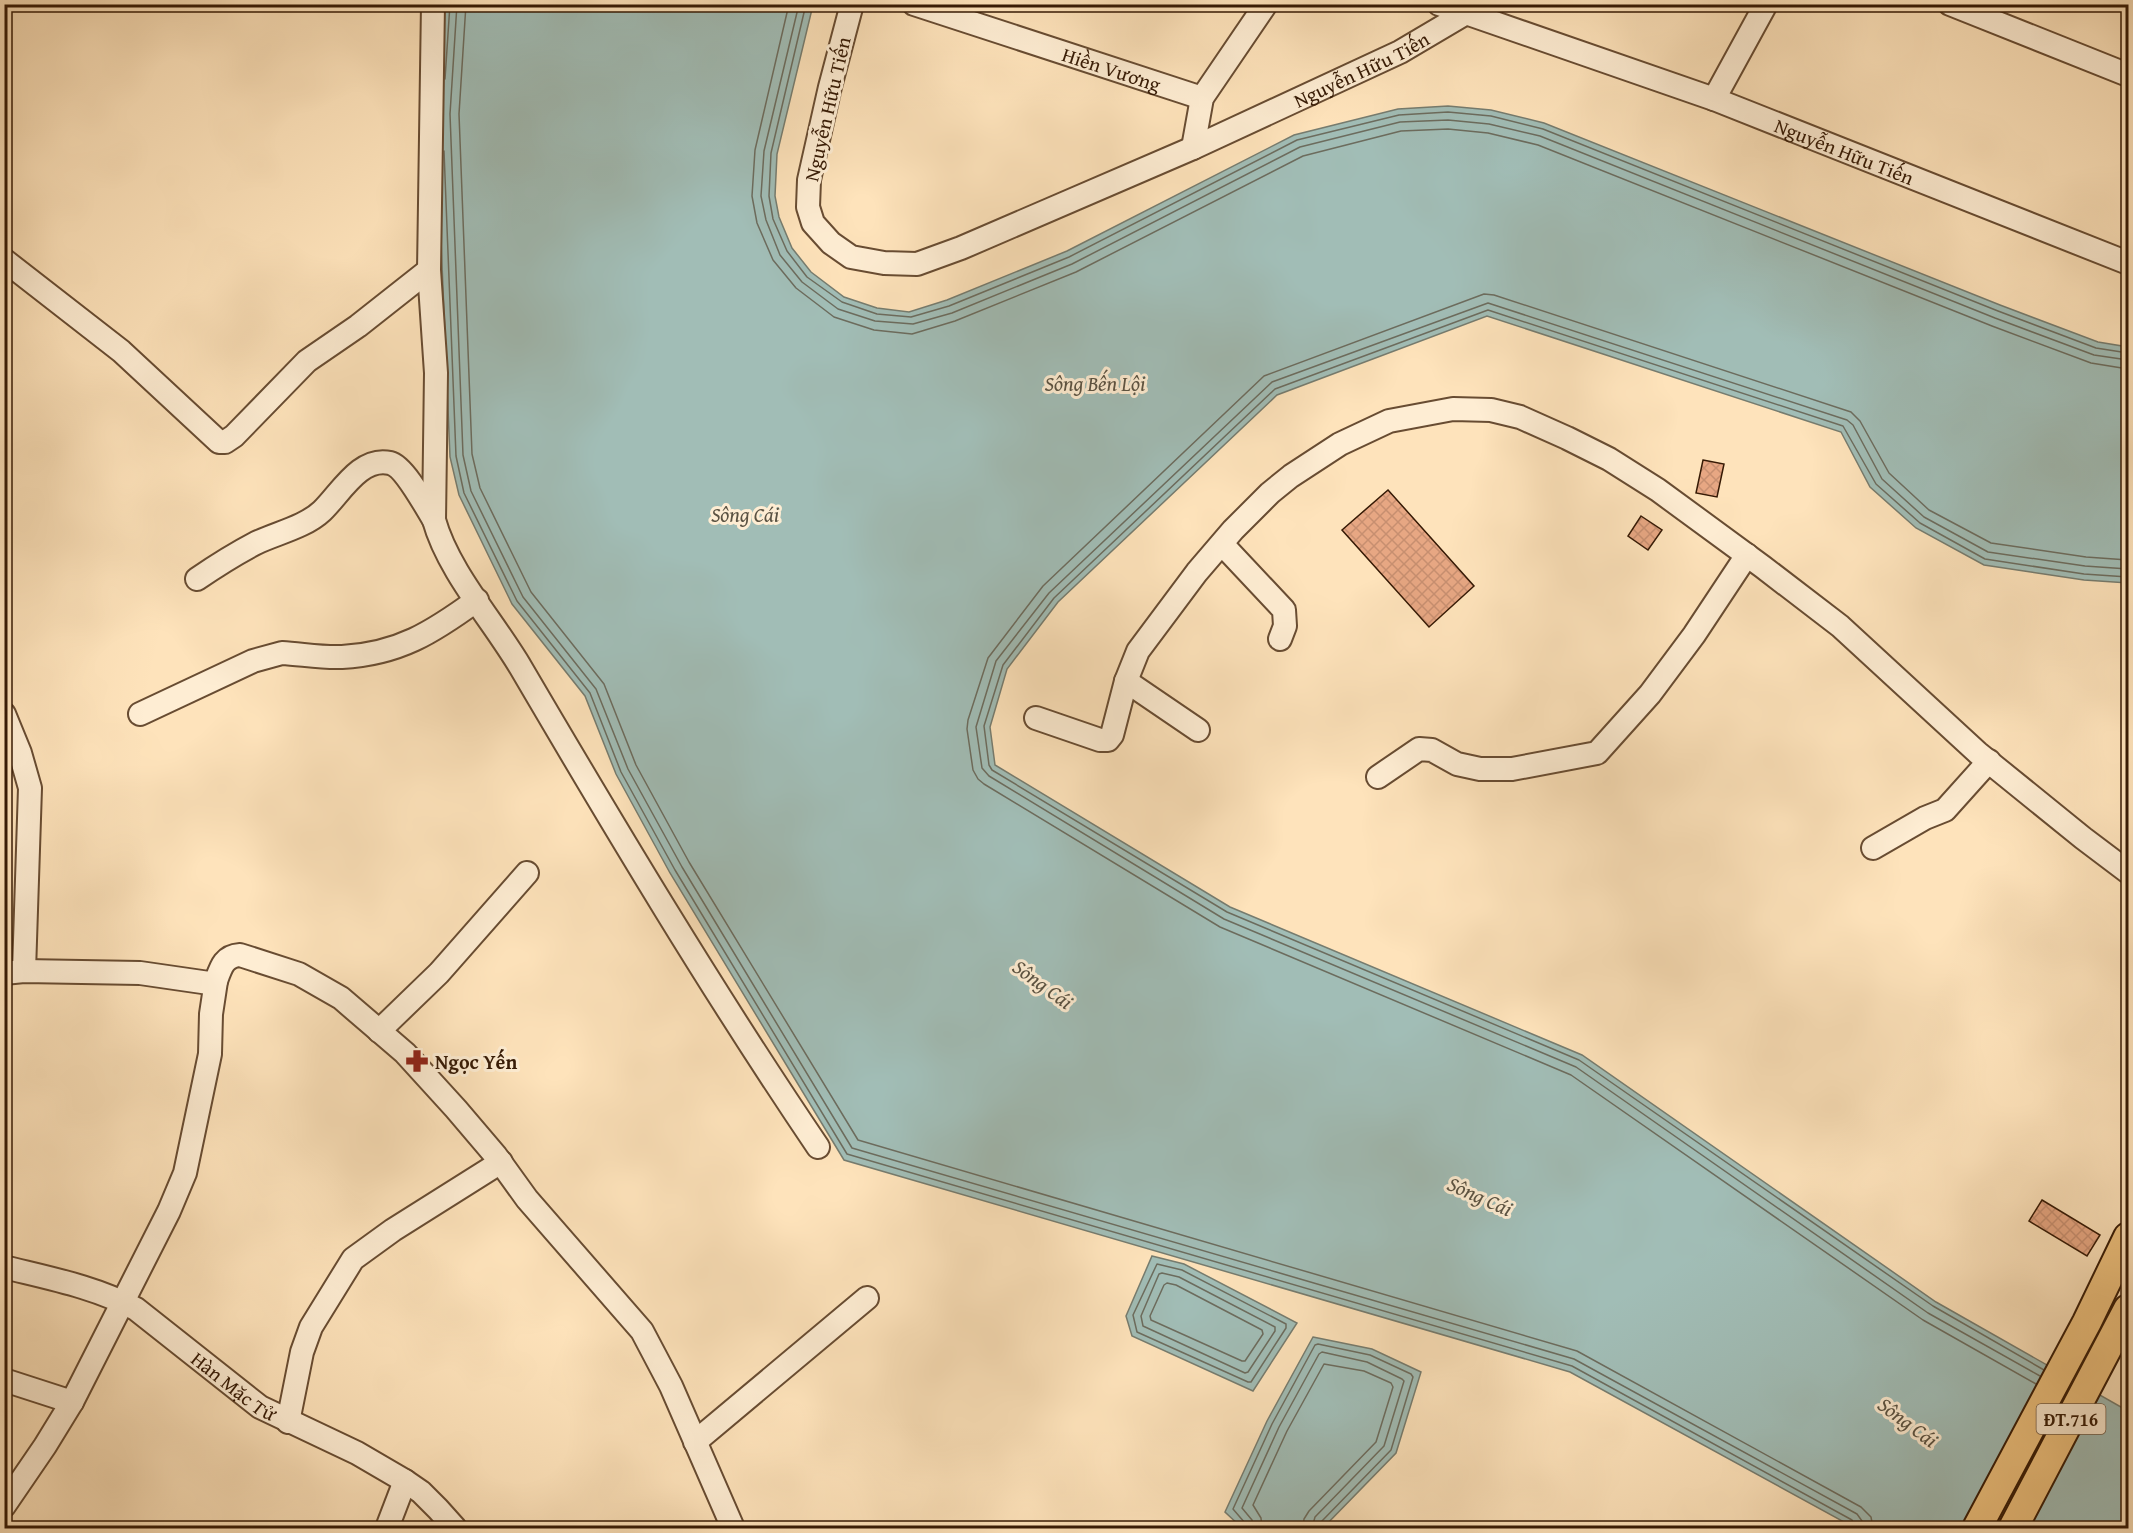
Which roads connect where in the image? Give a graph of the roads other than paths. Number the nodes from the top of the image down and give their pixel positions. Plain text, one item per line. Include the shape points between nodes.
1 (433, 4) edge
2 (852, 4) edge
3 (914, 4) edge
4 (1266, 4) edge
5 (1439, 4) edge
6 (1767, 4) edge
7 (1950, 4) edge
8 (1466, 13) junction
9 (2128, 75) edge
10 (1202, 98) junction
11 (1714, 99) junction
12 (1193, 148) junction
13 (4, 260) edge
14 (2128, 263) edge
15 (429, 270) junction
16 (434, 520) junction
17 (1222, 544) junction
18 (1747, 555) junction
19 (197, 579) dead end
20 (477, 600) junction
21 (1280, 639) dead end
22 (1126, 681) junction
23 (4, 714) edge
24 (140, 714) dead end
25 (1036, 718) dead end
26 (1198, 730) dead end
27 (1989, 761) junction
28 (1378, 777) dead end
29 (1873, 848) dead end
30 (2128, 872) edge
31 (527, 873) dead end
32 (14, 972) edge
33 (216, 981) junction
34 (379, 1031) junction
35 (818, 1147) dead end
36 (501, 1162) junction
37 (2128, 1238) edge
38 (4, 1267) edge
39 (867, 1298) dead end
40 (122, 1301) junction
41 (2128, 1309) edge
42 (4, 1380) edge
43 (72, 1402) junction
44 (288, 1422) junction
45 (695, 1442) junction
46 (405, 1481) junction
47 (4, 1506) edge
48 (387, 1528) edge
49 (455, 1528) edge
50 (733, 1528) edge
51 (1977, 1528) edge
52 (2013, 1528) edge

1 - 15 street
2 - 12 street, Nguyễn Hữu Tiến via 809,180 808,207 813,223 851,257 917,264
3 - 10 street, Hiền Vương
4 - 10 street
5 - 8 street
6 - 11 street
7 - 9 street
8 - 11 street, Nguyễn Hữu Tiến
8 - 12 street, Nguyễn Hữu Tiến via 1400,52
10 - 12 street
11 - 14 street, Nguyễn Hữu Tiến
13 - 15 street via 121,351 219,442 234,436 307,361
15 - 16 street via 436,373
16 - 19 street via 401,470 392,463 365,466 321,512 238,553
16 - 20 street via 439,538
17 - 18 street via 1270,493 1340,444 1389,421 1453,409 1509,413 1567,438 1658,490
17 - 21 street via 1284,610 1285,627
17 - 22 street via 1138,651
18 - 27 street via 1840,626
18 - 28 street via 1650,694 1597,753 1512,769 1480,769 1457,764 1432,750 1419,749
20 - 24 street via 428,634 401,646 340,658 272,654
20 - 35 street via 664,907
22 - 25 street via 1108,740
22 - 26 street
23 - 32 street via 30,788
27 - 29 street via 1945,810
27 - 30 street
31 - 34 street via 439,973
32 - 33 street via 140,973 203,983
33 - 34 street via 231,956 250,957 318,983
33 - 40 street via 210,1054 185,1173 170,1211
34 - 36 street via 418,1067
36 - 44 street via 353,1260 311,1327
36 - 45 street via 527,1199 642,1331
37 - 51 main road, ĐT.716
38 - 40 street, Hàn Mặc Tử
39 - 45 street
40 - 43 street
40 - 44 street, Hàn Mặc Tử via 152,1320 260,1407
41 - 52 main road, ĐT.716
42 - 43 street
43 - 47 street
44 - 46 street, Hàn Mặc Tử via 357,1453
45 - 50 street
46 - 48 street
46 - 49 street, Hàn Mặc Tử

